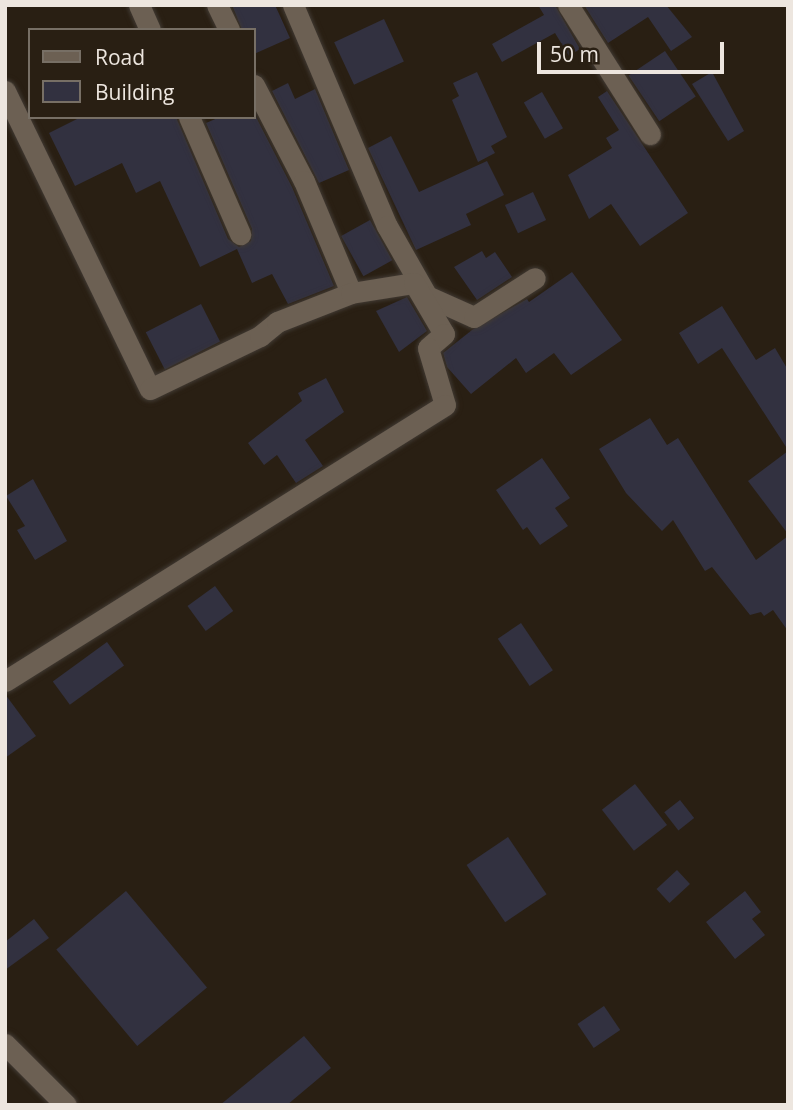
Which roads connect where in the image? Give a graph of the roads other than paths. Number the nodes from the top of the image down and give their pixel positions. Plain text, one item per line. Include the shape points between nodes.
1 (139, 5) edge
2 (217, 5) edge
3 (293, 5) edge
4 (568, 5) edge
5 (149, 28) edge
6 (228, 28) edge
7 (256, 89) edge
8 (5, 91) edge
9 (190, 119) edge
10 (650, 134) dead end
11 (240, 234) dead end
12 (535, 278) dead end
13 (351, 293) junction
14 (5, 681) edge
15 (5, 1044) edge
16 (66, 1105) edge

1 - 5 street
2 - 6 street
3 - 12 street via 387,226 427,296 474,317
4 - 10 street
7 - 13 street via 304,181
8 - 13 street via 150,389 260,336 277,322
9 - 11 street
13 - 14 street via 414,283 444,334 428,348 445,405
15 - 16 street

